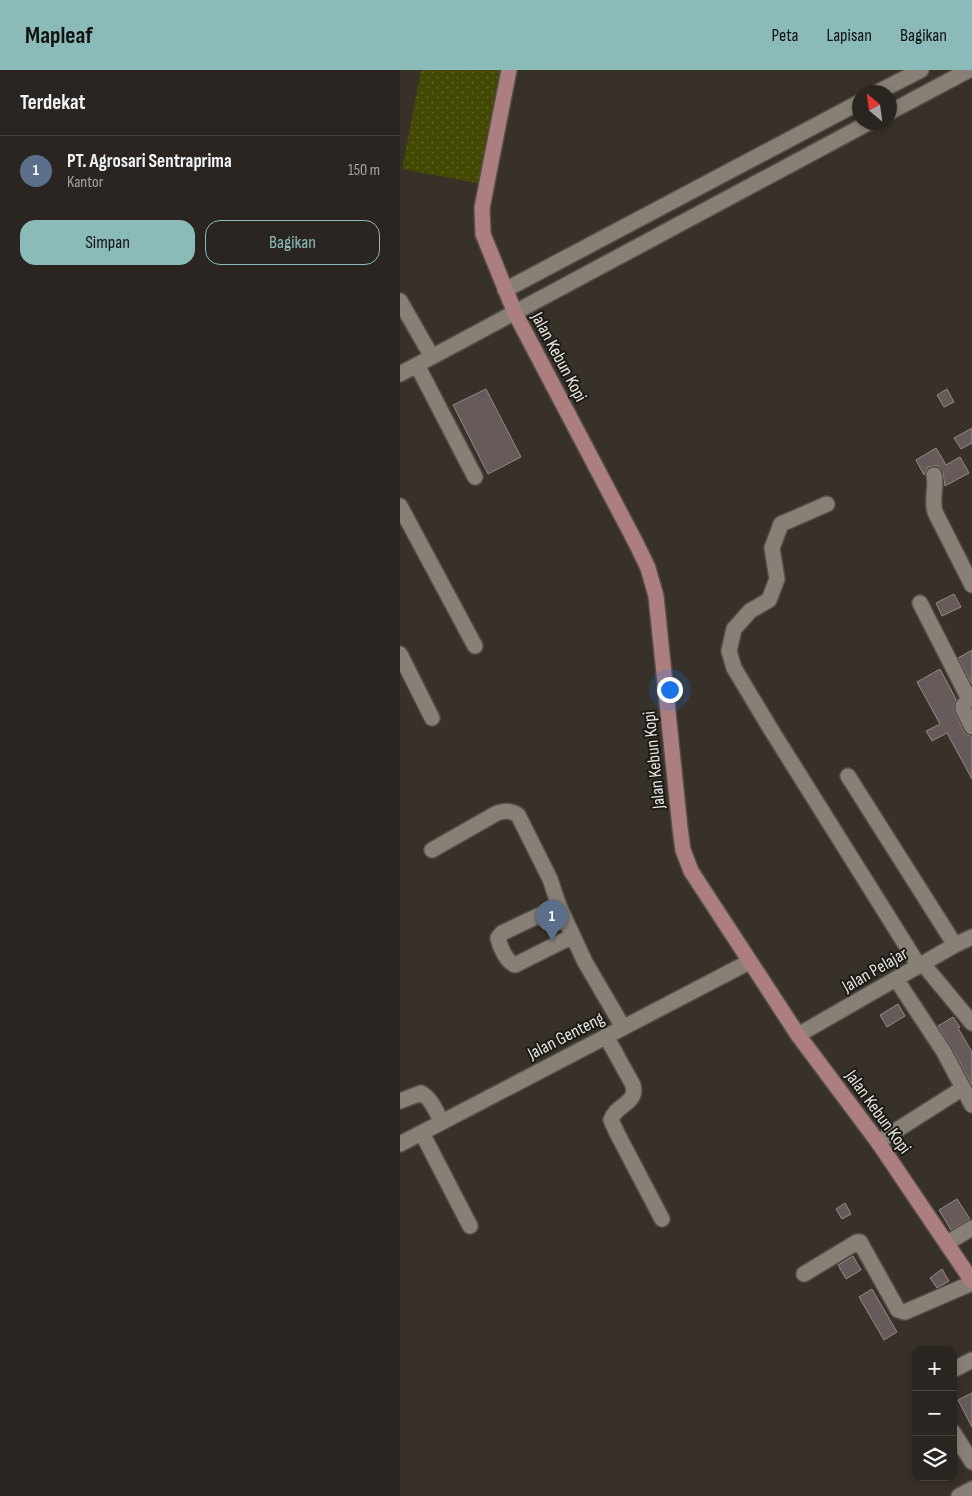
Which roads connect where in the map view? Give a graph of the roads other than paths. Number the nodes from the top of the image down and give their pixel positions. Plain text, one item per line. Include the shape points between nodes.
1 (508, 70) edge
2 (921, 70) edge
3 (969, 70) edge
4 (892, 85) edge
5 (852, 106) edge
6 (897, 108) edge
7 (855, 130) edge
8 (505, 290) junction
9 (400, 302) edge
10 (515, 313) junction
11 (432, 357) junction
12 (417, 365) junction
13 (400, 374) edge
14 (934, 475) dead end
15 (475, 477) dead end
16 (827, 504) dead end
17 (400, 506) edge
18 (972, 585) edge
19 (920, 603) dead end
20 (475, 646) dead end
21 (400, 654) edge
22 (432, 718) dead end
23 (972, 727) edge
24 (848, 776) dead end
25 (432, 850) dead end
26 (559, 906) junction
27 (573, 936) junction
28 (972, 937) edge
29 (955, 945) junction
30 (749, 962) junction
31 (921, 965) junction
32 (896, 979) junction
33 (972, 1023) edge
34 (623, 1027) junction
35 (798, 1035) junction
36 (606, 1036) junction
37 (963, 1088) junction
38 (400, 1101) edge
39 (972, 1106) edge
40 (441, 1121) junction
41 (422, 1132) junction
42 (878, 1142) junction
43 (400, 1144) edge
44 (662, 1219) dead end
45 (470, 1226) dead end
46 (972, 1228) edge
47 (947, 1243) junction
48 (804, 1274) dead end
49 (972, 1282) edge
50 (972, 1360) edge
51 (957, 1368) edge
52 (956, 1436) edge
53 (972, 1462) edge
54 (972, 1490) edge
55 (960, 1496) edge

1 - 8 main road, Jalan Kebun Kopi via 482,208 483,234
2 - 4 street
3 - 6 street
5 - 8 street
7 - 10 street
8 - 10 main road, Jalan Kebun Kopi
9 - 11 street
10 - 11 street
10 - 30 main road, Jalan Kebun Kopi via 648,568 656,596 683,850 692,871
11 - 12 street
12 - 13 street
12 - 15 street
14 - 18 street via 935,512
16 - 31 street via 780,524 772,548 777,579 769,600 750,611 734,629 729,651 734,668 770,728
17 - 20 street
19 - 23 street via 966,693 968,700 963,710
21 - 22 street
24 - 29 street
25 - 26 street via 497,813 513,812 518,815 550,879
26 - 27 street
26 - 27 street via 502,933 498,938 500,946 510,963 515,965
27 - 34 street
28 - 29 street, Jalan Pelajar
29 - 31 street, Jalan Pelajar
30 - 34 street, Jalan Genteng
30 - 35 main road, Jalan Kebun Kopi
31 - 32 street, Jalan Pelajar
31 - 33 street
32 - 35 street, Jalan Pelajar
32 - 37 street via 944,1052
34 - 36 street, Jalan Genteng
35 - 42 main road, Jalan Kebun Kopi
36 - 40 street, Jalan Genteng
36 - 44 street via 634,1089 631,1100 615,1112 611,1120
37 - 39 street
37 - 42 street
38 - 40 street via 424,1094
40 - 41 street, Jalan Genteng
41 - 43 street, Jalan Genteng
41 - 45 street
42 - 47 main road, Jalan Kebun Kopi
46 - 47 street
47 - 49 main road, Jalan Kebun Kopi
48 - 49 street via 860,1242 901,1312
50 - 51 street
52 - 53 street
54 - 55 street

